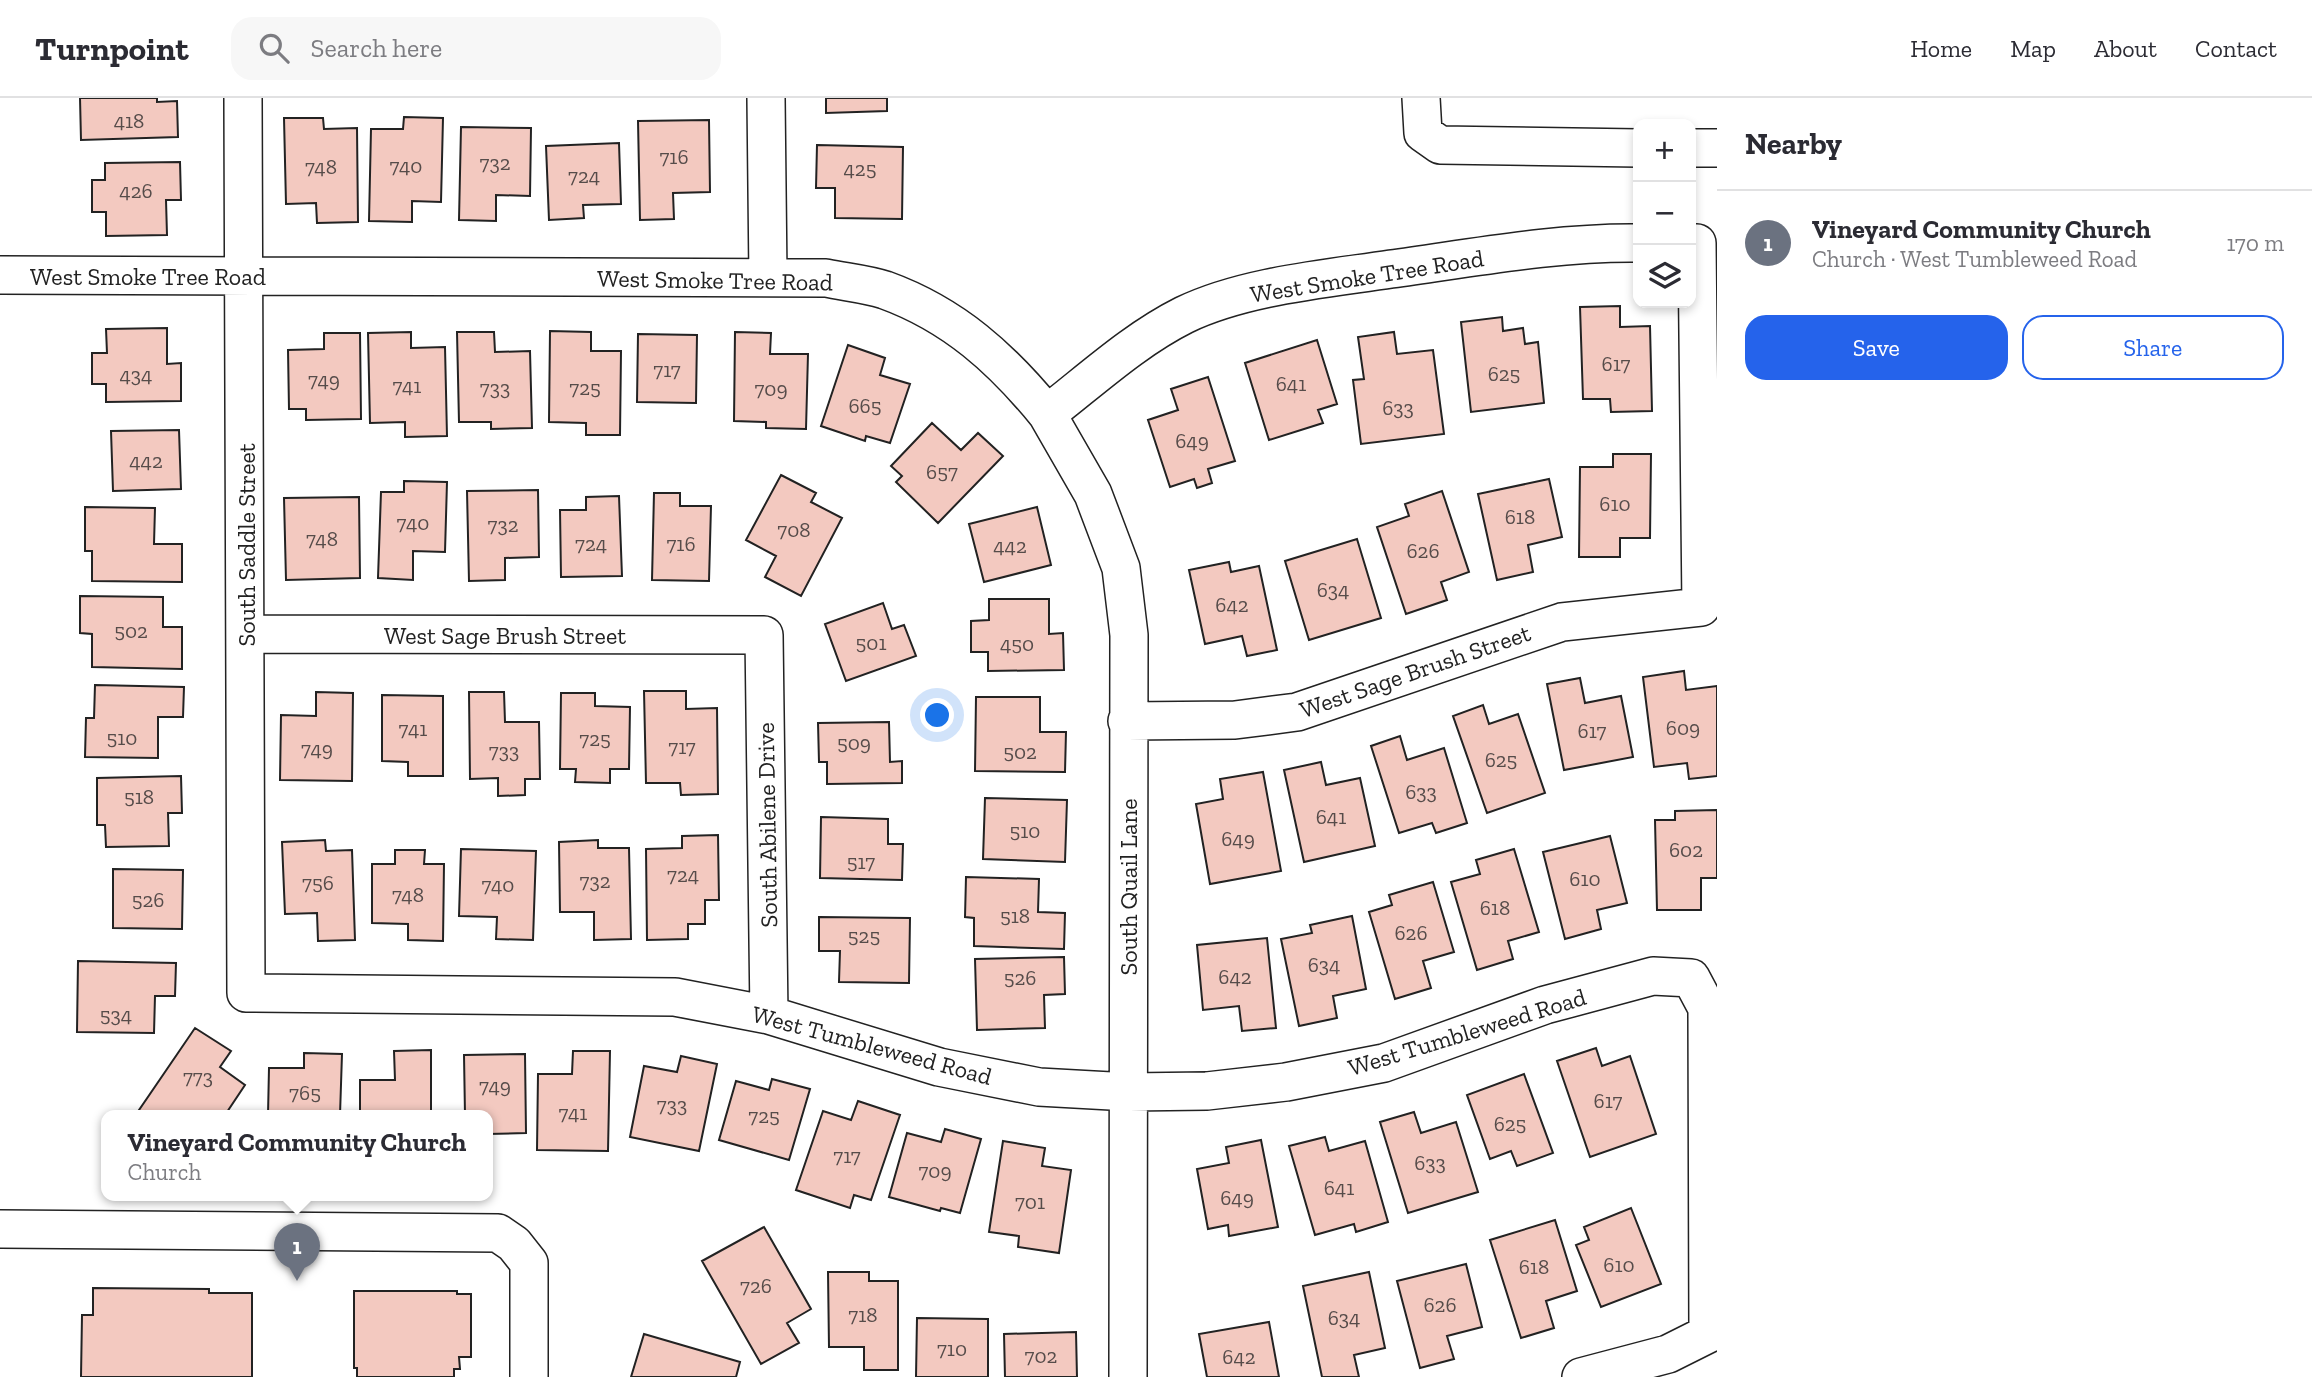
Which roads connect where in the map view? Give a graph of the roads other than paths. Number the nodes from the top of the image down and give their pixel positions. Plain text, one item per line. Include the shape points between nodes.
1 (243, 98) edge
2 (766, 98) edge
3 (1421, 98) edge
4 (1633, 148) edge
5 (1696, 148) edge
6 (1717, 148) edge
7 (1633, 243) edge
8 (1694, 245) edge
9 (0, 275) edge
10 (244, 277) junction
11 (768, 277) junction
12 (1047, 414) junction
13 (246, 634) junction
14 (764, 635) joint
15 (1127, 721) junction
16 (246, 993) joint
17 (769, 1015) junction
18 (1129, 1092) junction
19 (0, 1229) edge
20 (529, 1377) edge
21 (1128, 1377) edge
22 (1581, 1377) edge

1 - 10 street, South Saddle Street
2 - 11 street
3 - 4 street via 1423,133 1440,145
5 - 6 street
7 - 12 street, West Smoke Tree Road via 1446,261 1296,283 1223,302 1186,314 1150,334
8 - 15 street, West Sage Brush Street via 1701,607 1562,622 1297,712 1235,720
9 - 10 street, West Smoke Tree Road
10 - 11 street, West Smoke Tree Road
10 - 13 street, South Saddle Street
11 - 12 street, West Smoke Tree Road via 826,278 883,289 946,317 1012,371
12 - 15 street, South Quail Lane via 1093,494 1121,568 1129,635
13 - 14 street, West Sage Brush Street
13 - 16 street, South Saddle Street
14 - 17 street, South Abilene Drive
15 - 18 street, South Quail Lane
16 - 17 street, West Tumbleweed Road via 675,997
17 - 18 street, West Tumbleweed Road via 939,1067 1039,1087
18 - 21 street, South Quail Lane
18 - 22 street, West Tumbleweed Road via 1207,1091 1384,1063 1545,1005 1653,976 1691,978 1707,1007 1708,1334 1668,1354
19 - 20 street via 498,1233 529,1263

